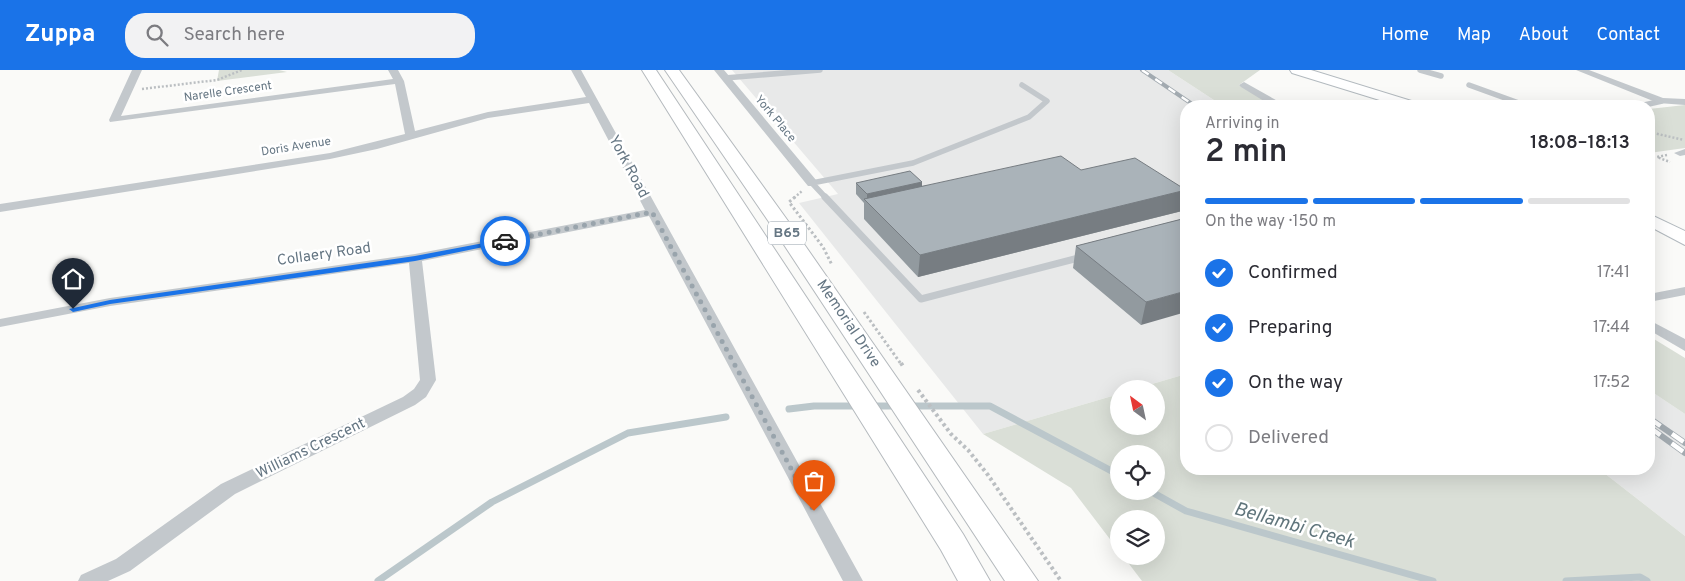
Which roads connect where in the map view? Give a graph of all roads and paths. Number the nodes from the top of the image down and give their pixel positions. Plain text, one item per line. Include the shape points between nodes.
1 (137, 70) edge
2 (242, 70) edge
3 (393, 70) edge
4 (576, 70) edge
5 (649, 70) edge
6 (672, 70) edge
7 (820, 70) edge
8 (1297, 70) edge
9 (1420, 70) edge
10 (1581, 70) edge
11 (722, 74) edge
12 (1441, 76) dead end
13 (399, 81) junction
14 (1022, 85) dead end
15 (1244, 85) dead end
16 (1469, 85) dead end
17 (127, 91) junction
18 (592, 99) junction
19 (1269, 100) edge
20 (1394, 100) edge
21 (1511, 100) edge
22 (1662, 101) junction
23 (1685, 102) edge
24 (1655, 103) edge
25 (1655, 133) edge
26 (411, 136) junction
27 (1685, 140) edge
28 (812, 183) junction
29 (0, 208) edge
30 (652, 212) junction
31 (1655, 222) edge
32 (1685, 239) edge
33 (1090, 255) edge
34 (415, 258) junction
35 (834, 269) dead end
36 (1685, 291) edge
37 (1655, 297) edge
38 (859, 304) dead end
39 (0, 324) edge
40 (1655, 328) edge
41 (1685, 346) edge
42 (908, 374) dead end
43 (908, 393) junction
44 (932, 427) junction
45 (88, 581) edge
46 (853, 581) edge
47 (974, 581) edge
48 (1022, 581) edge
49 (1061, 581) edge

1 - 17 street, Narelle Crescent
2 - 17 path via 217,80
3 - 13 street
4 - 18 street, York Road
5 - 47 main road, Memorial Drive / B65
6 - 43 main road, Memorial Drive / B65 via 782,225
7 - 11 lane
8 - 20 main road
9 - 12 lane
10 - 22 street
11 - 28 street, York Place
13 - 17 street, Narelle Crescent via 114,120
13 - 26 street
14 - 28 lane via 1047,101 1029,117 913,163
15 - 19 street
16 - 21 lane
18 - 26 street, Doris Avenue via 488,115
18 - 30 street, York Road
22 - 23 street
22 - 24 lane
25 - 27 path
26 - 29 street, Doris Avenue via 330,156
28 - 33 lane via 921,299
28 - 35 path via 790,202 823,246
30 - 34 street, Collaery Road
30 - 46 street, York Road
31 - 32 main road
34 - 39 street, Collaery Road via 110,302
34 - 45 street, Williams Crescent via 428,380 420,393 408,402 228,489 123,565
36 - 37 street
38 - 42 path
40 - 41 street
43 - 44 main road, Memorial Drive / B65
43 - 44 path via 924,397
44 - 48 main road, Memorial Drive / B65
44 - 49 path via 968,450

